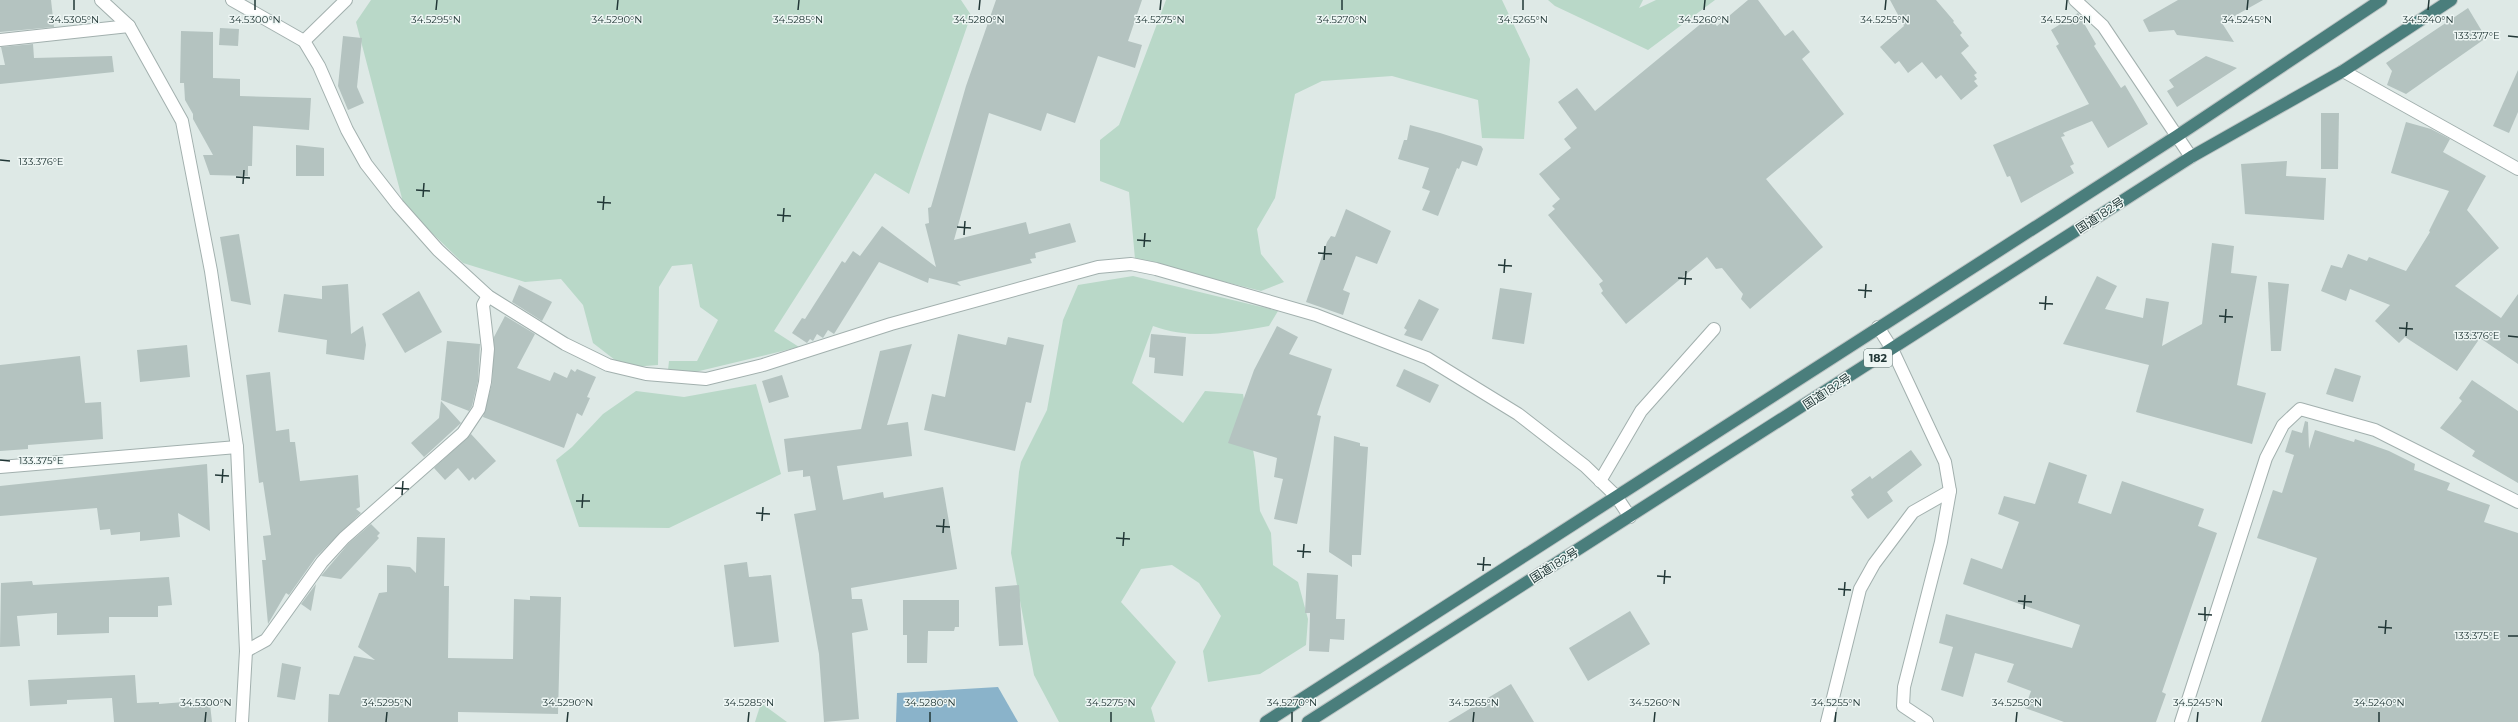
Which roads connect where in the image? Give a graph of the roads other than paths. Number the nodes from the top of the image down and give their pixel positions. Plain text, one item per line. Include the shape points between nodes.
1 (101, 0) edge
2 (232, 0) edge
3 (346, 0) edge
4 (2075, 0) edge
5 (2380, 0) edge
6 (2451, 0) edge
7 (129, 26) junction
8 (0, 40) edge
9 (304, 41) junction
10 (2343, 72) junction
11 (2176, 136) junction
12 (2191, 157) junction
13 (2518, 169) edge
14 (488, 296) junction
15 (1878, 326) junction
16 (1714, 330) dead end
17 (1892, 349) junction
18 (237, 447) junction
19 (0, 467) edge
20 (1600, 481) junction
21 (1950, 491) junction
22 (1616, 496) junction
23 (2518, 502) edge
24 (1630, 517) junction
25 (246, 651) junction
26 (242, 722) edge
27 (1266, 722) edge
28 (1308, 722) edge
29 (1827, 722) edge
30 (1928, 722) edge
31 (2181, 722) edge

1 - 7 street
2 - 9 street
3 - 9 street
4 - 11 street via 2103,26
5 - 11 highway, 国道182号 / 182
6 - 10 highway, 国道182号 / 182
7 - 8 street
7 - 18 street via 182,121 211,270
9 - 14 street via 319,66 347,130 366,164 438,250
10 - 12 highway, 国道182号 / 182
10 - 13 street
11 - 12 street
11 - 15 highway, 国道182号 / 182
12 - 17 highway, 国道182号 / 182
14 - 20 street via 565,344 608,365 646,374 706,379 1072,274 1098,267 1131,264 1316,315 1427,358 1518,414 1585,466
14 - 25 street via 483,305 488,349 484,382 479,409 463,433 344,538 322,562 266,640
15 - 17 street
15 - 22 highway, 国道182号 / 182
16 - 20 street via 1641,411
17 - 21 street via 1945,462
17 - 24 highway, 国道182号 / 182
18 - 19 street
18 - 25 street
20 - 22 street
21 - 29 street via 1913,512 1874,564 1860,589
21 - 30 street via 1941,542 1904,687 1903,706
22 - 24 street
22 - 27 highway, 国道182号 / 182
23 - 31 street via 2375,430 2300,408 2283,425 2266,458
24 - 28 highway, 国道182号 / 182
25 - 26 street

